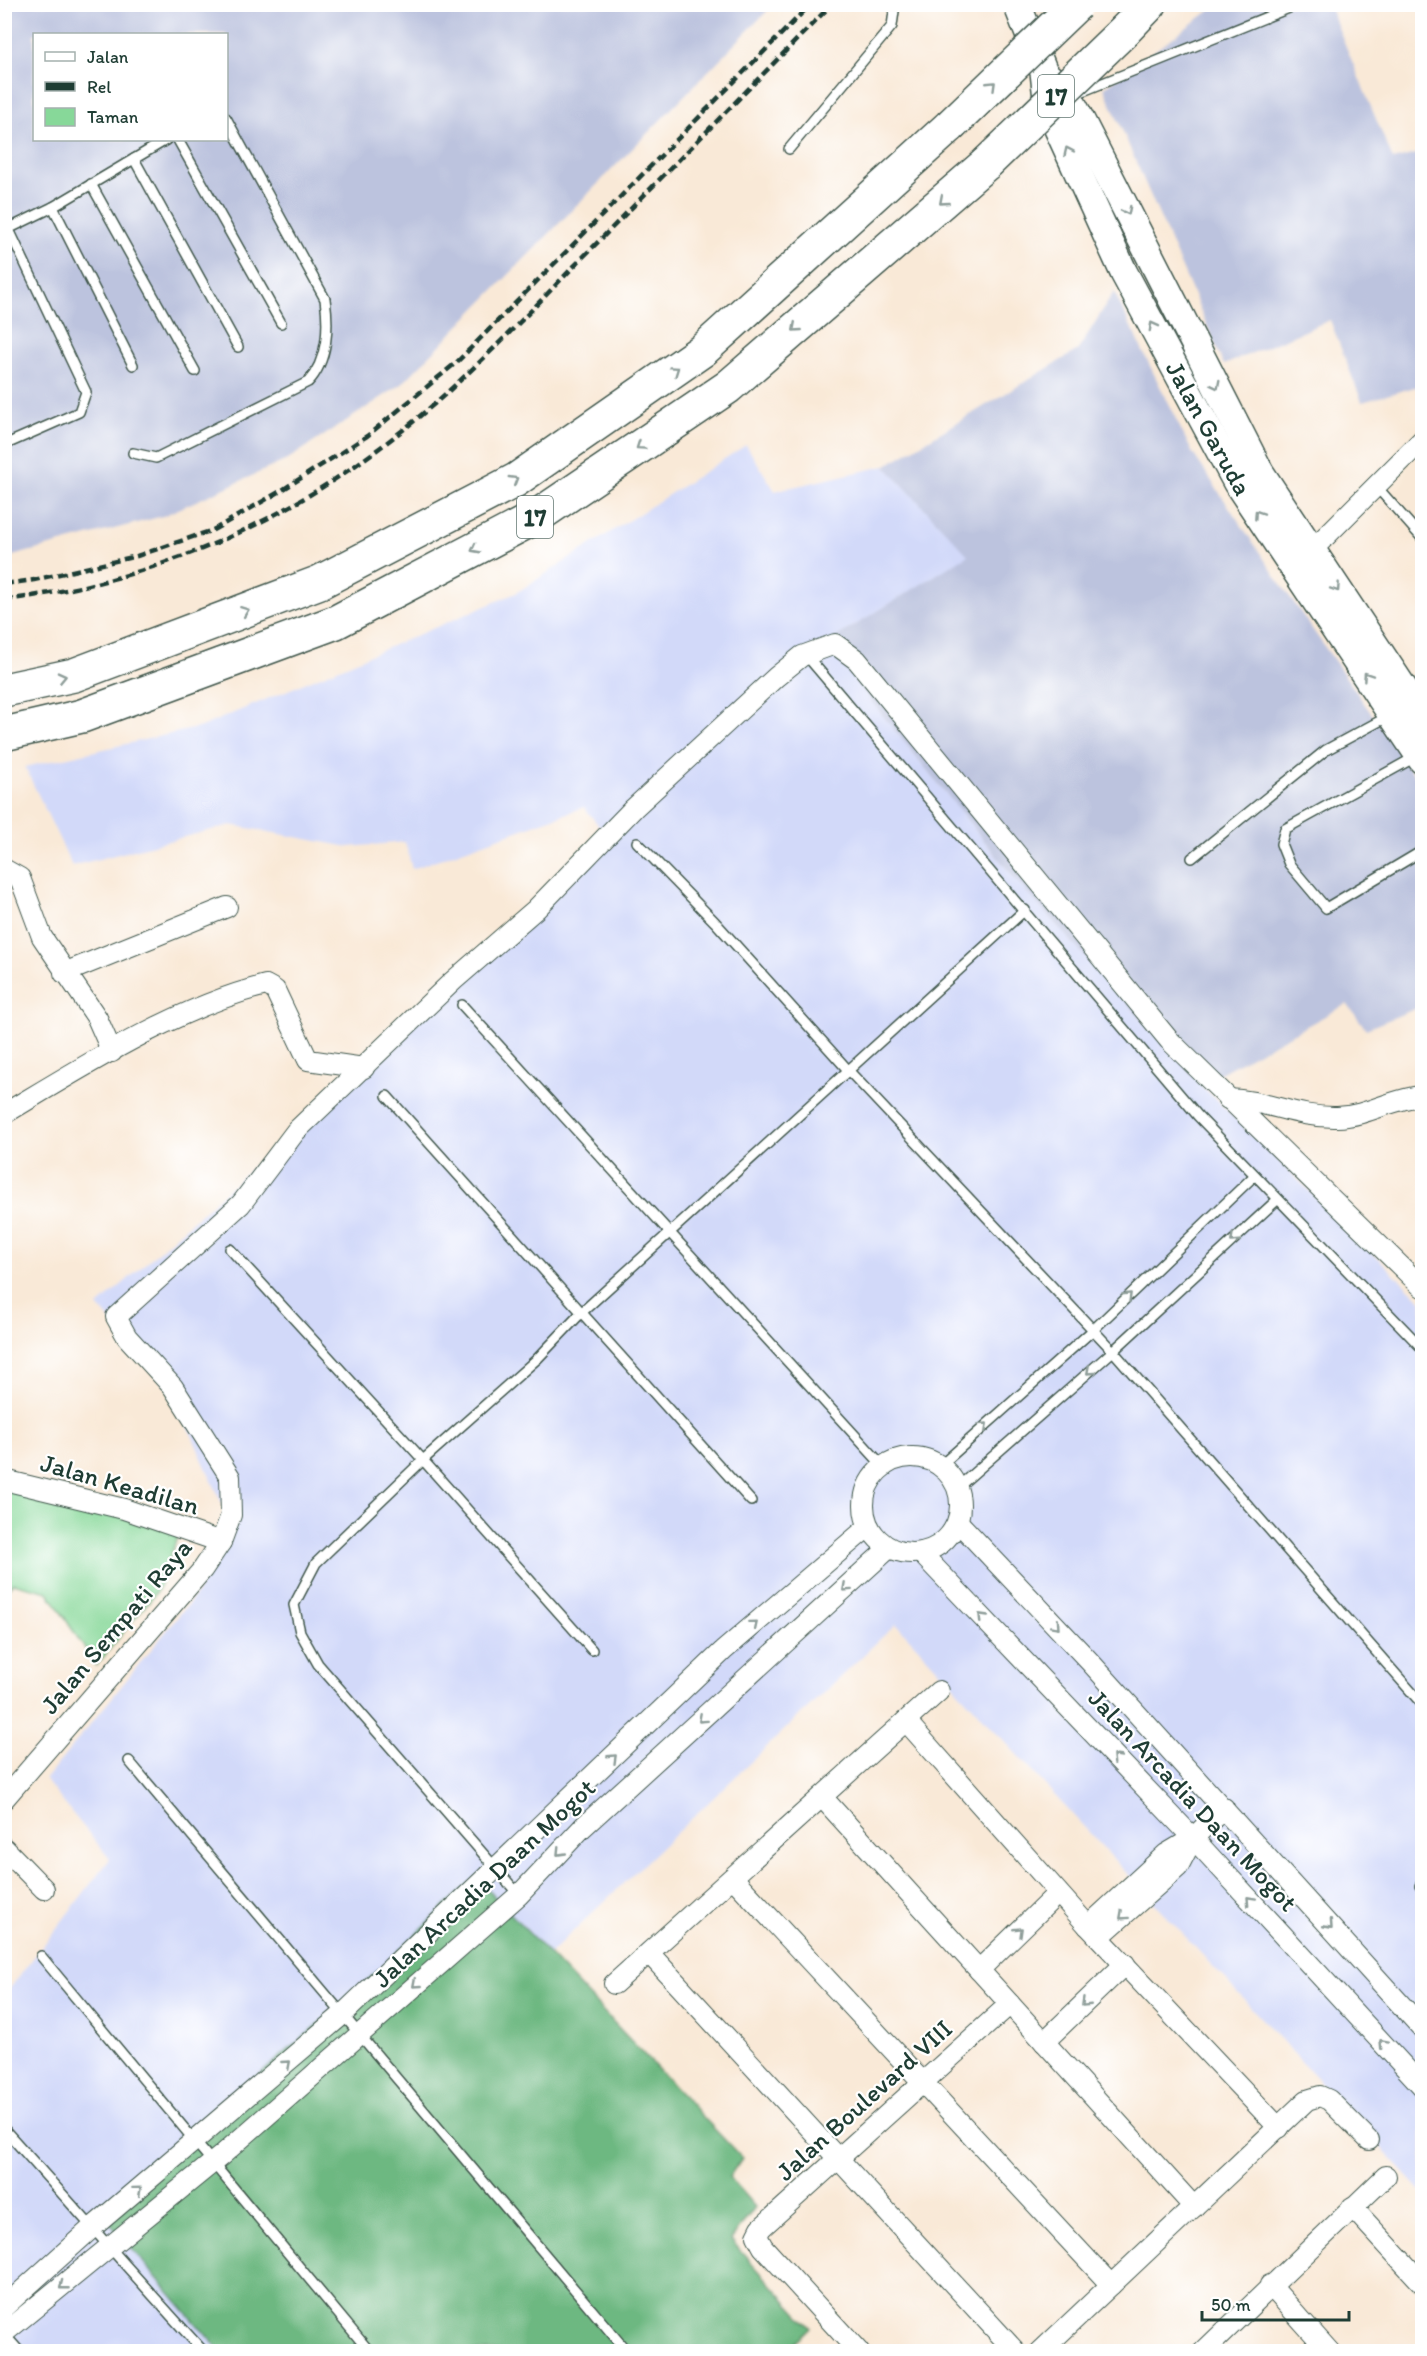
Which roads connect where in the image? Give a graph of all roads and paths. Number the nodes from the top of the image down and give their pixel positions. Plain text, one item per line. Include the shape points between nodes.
1 (895, 4) edge
2 (1017, 4) edge
3 (1077, 4) edge
4 (1150, 4) edge
5 (1299, 4) edge
6 (1058, 102) junction
7 (228, 122) edge
8 (164, 141) edge
9 (179, 141) edge
10 (789, 149) dead end
11 (134, 159) junction
12 (91, 184) junction
13 (53, 207) junction
14 (4, 219) edge
15 (10, 228) junction
16 (1152, 260) junction
17 (1124, 273) junction
18 (280, 323) dead end
19 (238, 347) dead end
20 (133, 365) dead end
21 (195, 371) dead end
22 (1422, 440) edge
23 (4, 445) edge
24 (133, 453) dead end
25 (1249, 477) junction
26 (1376, 486) junction
27 (1422, 538) edge
28 (1311, 551) junction
29 (812, 662) dead end
30 (4, 690) edge
31 (1392, 714) junction
32 (1422, 716) edge
33 (4, 734) edge
34 (1421, 756) edge
35 (637, 842) dead end
36 (1422, 851) edge
37 (1192, 858) dead end
38 (4, 869) edge
39 (226, 907) dead end
40 (1025, 910) junction
41 (64, 973) junction
42 (462, 1005) dead end
43 (112, 1052) junction
44 (364, 1068) junction
45 (848, 1070) junction
46 (387, 1096) dead end
47 (1422, 1096) edge
48 (1228, 1099) junction
49 (4, 1114) edge
50 (1254, 1176) junction
51 (1277, 1200) junction
52 (669, 1233) junction
53 (230, 1249) dead end
54 (1422, 1287) edge
55 (581, 1313) junction
56 (1093, 1330) junction
57 (1422, 1348) edge
58 (1113, 1351) junction
59 (423, 1460) junction
60 (883, 1466) junction
61 (940, 1466) junction
62 (4, 1480) edge
63 (957, 1488) junction
64 (751, 1501) dead end
65 (958, 1522) junction
66 (868, 1527) junction
67 (221, 1542) junction
68 (889, 1548) junction
69 (921, 1553) junction
70 (592, 1650) dead end
71 (939, 1691) dead end
72 (1422, 1704) edge
73 (906, 1721) junction
74 (129, 1761) dead end
75 (822, 1797) junction
76 (4, 1799) edge
77 (1224, 1808) junction
78 (1193, 1838) junction
79 (4, 1848) edge
80 (497, 1870) junction
81 (733, 1878) junction
82 (44, 1889) dead end
83 (1058, 1893) junction
84 (519, 1895) junction
85 (1094, 1931) junction
86 (649, 1953) junction
87 (41, 1956) dead end
88 (1125, 1964) junction
89 (979, 1970) junction
90 (614, 1984) dead end
91 (1010, 2004) junction
92 (342, 2015) junction
93 (1422, 2028) edge
94 (360, 2034) junction
95 (1044, 2042) junction
96 (924, 2084) junction
97 (1422, 2086) edge
98 (1279, 2128) junction
99 (4, 2129) edge
100 (1369, 2140) dead end
101 (195, 2142) junction
102 (840, 2160) junction
103 (212, 2163) junction
104 (1386, 2176) dead end
105 (1194, 2207) junction
106 (1352, 2207) junction
107 (93, 2227) junction
108 (109, 2250) junction
109 (1422, 2283) edge
110 (1270, 2284) junction
111 (1111, 2285) junction
112 (4, 2307) edge
113 (4, 2333) edge
114 (624, 2348) dead end
115 (20, 2352) edge
116 (204, 2352) edge
117 (370, 2352) edge
118 (859, 2352) edge
119 (1016, 2352) edge
120 (1040, 2352) edge
121 (1203, 2352) edge
122 (1330, 2352) edge

1 - 10 lane via 892,26
2 - 6 main road, Jalan Garuda
30 -> 3 highway, 17, bridge via 74,675 320,582 516,480 703,350 950,126
4 -> 33 highway, 17, bridge via 987,163 728,387 536,517 336,622 82,716
5 - 6 lane
6 -> 16 main road, Jalan Garuda
17 -> 6 main road, Jalan Garuda
7 - 24 lane via 325,298 328,319 320,363 309,382 156,458
8 - 11 lane
9 - 18 lane
11 - 12 lane
11 - 19 lane
12 - 13 lane
12 - 21 lane
13 - 15 lane
13 - 20 lane
14 - 15 lane
15 - 23 lane via 86,392 79,412
16 - 17 main road
16 -> 25 main road, Jalan Garuda
25 -> 17 main road, Jalan Garuda
22 - 26 street
25 - 28 main road, Jalan Garuda
31 -> 25 main road, Jalan Garuda
26 - 27 lane
26 - 28 street
28 -> 32 main road, Jalan Garuda
29 - 40 lane
31 - 34 main road, Jalan Garuda
31 - 37 lane via 1326,750
34 - 36 lane via 1285,829 1281,844 1289,864 1326,908
35 - 45 lane via 716,922
38 - 41 street via 20,878 42,937
39 - 41 street
40 - 45 lane
40 - 50 lane via 1198,1116
41 - 43 street via 97,1018
42 - 52 lane
43 - 44 street via 237,992 266,985 275,990 308,1060
43 - 49 street
44 - 48 street via 453,981 536,909 634,808 776,677 802,657 835,644 857,660 1169,1040
44 - 67 street, Jalan Sempati Raya via 296,1131 241,1204 116,1317 127,1337 173,1388 230,1477 231,1515
45 - 52 lane
45 - 56 lane
46 - 55 lane
47 - 48 street via 1340,1117 1306,1117
48 - 54 street
50 - 51 lane
56 -> 50 lane
51 - 57 lane
51 -> 58 lane
52 - 55 lane
52 - 60 lane
53 - 59 lane
55 - 59 lane via 537,1359
55 - 64 lane
56 - 58 lane
61 -> 56 lane
58 -> 63 lane
58 - 72 lane
59 - 70 lane
59 - 80 lane via 316,1563 294,1605 300,1632 318,1664
60 - 61 street via 901,1457 922,1457
60 - 66 street via 868,1483 863,1505
61 - 63 street
62 - 67 street, Jalan Keadilan via 124,1509
63 - 65 street via 961,1505
65 - 69 street via 943,1542
65 -> 77 street, Jalan Arcadia Daan Mogot
66 - 68 street
80 -> 66 street, Jalan Arcadia Daan Mogot via 723,1651
67 - 76 street, Jalan Sempati Raya via 203,1569
68 - 69 street
68 -> 84 street, Jalan Arcadia Daan Mogot via 584,1827
78 -> 69 street, Jalan Arcadia Daan Mogot
71 - 73 street
73 - 75 street
73 - 83 street
74 - 92 lane
75 - 81 street
75 - 89 street
77 - 78 street
77 -> 93 street, Jalan Arcadia Daan Mogot
78 - 85 street
97 -> 78 street, Jalan Arcadia Daan Mogot
79 - 82 street
80 - 84 lane
80 - 92 street, Jalan Arcadia Daan Mogot
81 - 86 street
81 - 96 street
83 - 85 street
89 -> 83 street
84 -> 94 street, Jalan Arcadia Daan Mogot
85 - 88 street
86 - 90 street
86 - 102 street
87 - 101 lane
88 -> 95 street
88 - 98 street
89 - 91 street
91 - 95 street
91 - 96 street, Jalan Boulevard VIII
92 - 94 lane
101 -> 92 street, Jalan Arcadia Daan Mogot
94 - 103 street, Jalan Arcadia Daan Mogot
94 - 114 lane
95 - 105 street
96 - 102 street, Jalan Boulevard VIII
96 - 111 street
98 - 100 street via 1307,2100 1320,2096 1329,2100
98 - 105 street
99 - 107 lane
101 - 103 lane
107 -> 101 street, Jalan Arcadia Daan Mogot
102 - 118 street, Jalan Boulevard VIII via 761,2228 757,2236 762,2247
102 - 119 street
103 - 108 street, Jalan Arcadia Daan Mogot
103 - 117 lane
104 - 106 street
105 - 111 street
106 - 109 street
106 - 110 street
107 - 108 lane
107 - 112 street, Jalan Arcadia Daan Mogot
108 -> 113 street, Jalan Arcadia Daan Mogot
108 - 116 lane
110 - 121 street
110 - 122 street
111 - 120 street
113 - 115 lane, Jalan Arcadia Daan Mogot

